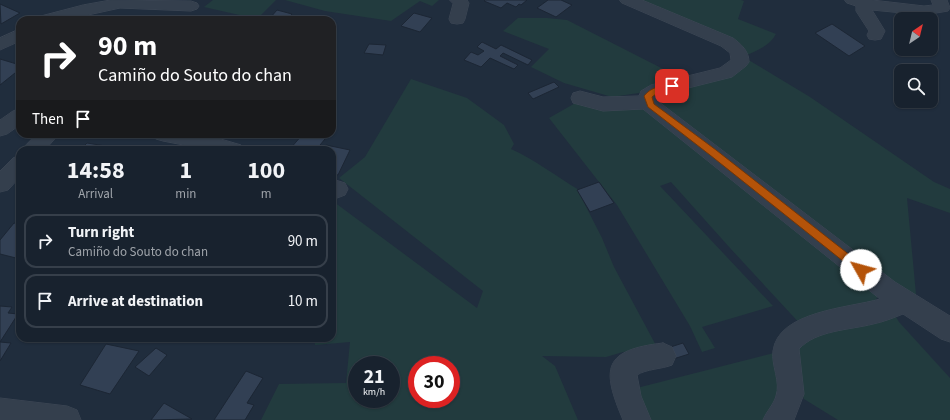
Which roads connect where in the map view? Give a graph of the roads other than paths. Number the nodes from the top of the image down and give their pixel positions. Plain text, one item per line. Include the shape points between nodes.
1 (458, 0) edge
2 (628, 0) edge
3 (859, 2) edge
4 (196, 3) edge
5 (944, 7) edge
6 (61, 16) edge
7 (175, 16) edge
8 (457, 18) dead end
9 (875, 35) dead end
10 (16, 36) edge
11 (0, 44) edge
12 (580, 98) dead end
13 (650, 102) junction
14 (16, 119) edge
15 (0, 129) edge
16 (45, 138) edge
17 (185, 138) edge
18 (37, 146) edge
19 (220, 146) edge
20 (16, 168) edge
21 (0, 184) edge
22 (904, 302) junction
23 (950, 330) edge
24 (663, 356) dead end
25 (0, 412) edge
26 (67, 420) edge
27 (637, 420) edge
28 (777, 420) edge

1 - 8 street via 461,3
2 - 13 street via 727,42 741,57 740,62 726,73 658,89 648,96
3 - 5 street via 912,10 937,11
3 - 9 street via 877,31
4 - 6 street via 120,3
4 - 7 street
10 - 11 street
12 - 13 street via 603,104
13 - 22 street via 650,105 665,117
14 - 15 street
16 - 18 street
17 - 19 street
20 - 21 street
22 - 23 street
22 - 28 street via 827,322 796,335 788,343 786,353 792,395 789,404
24 - 27 street via 628,364 622,370
25 - 26 street

